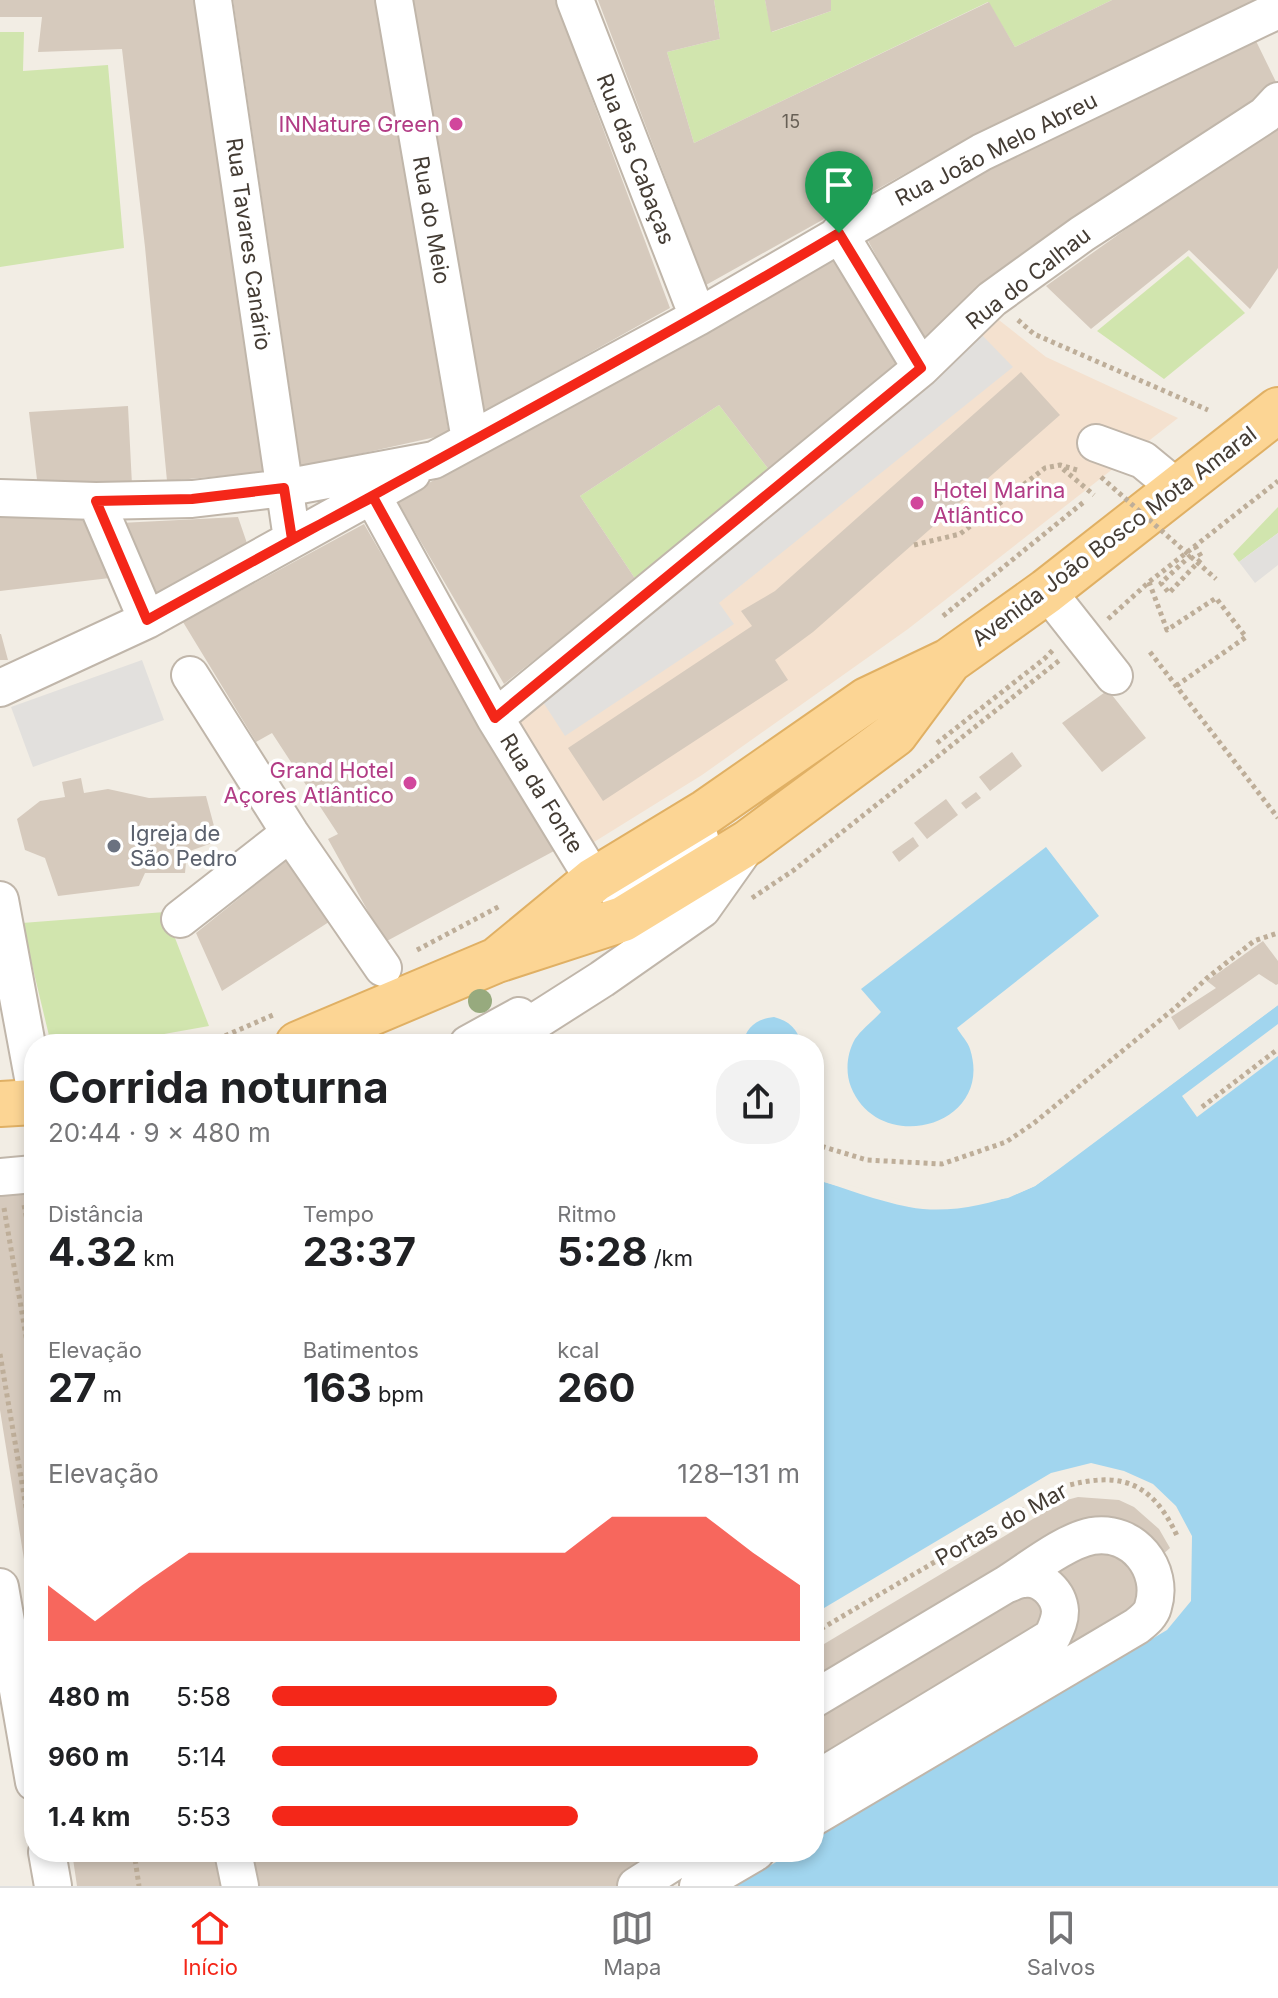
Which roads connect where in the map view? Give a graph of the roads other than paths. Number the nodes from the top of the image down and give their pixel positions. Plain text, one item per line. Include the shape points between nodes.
1 (213, 0) edge
2 (394, 0) edge
3 (575, 0) edge
4 (1278, 10) edge
5 (1278, 101) edge
6 (839, 233) junction
7 (698, 317) junction
8 (921, 368) junction
9 (1278, 410) edge
10 (470, 440) junction
11 (434, 460) junction
12 (1098, 460) road end
13 (284, 488) junction
14 (373, 497) junction
15 (0, 498) edge
16 (96, 501) junction
17 (1173, 508) junction
18 (292, 539) junction
19 (1047, 591) junction
20 (147, 620) junction
21 (949, 661) junction
22 (190, 675) dead end
23 (1114, 676) dead end
24 (0, 688) edge
25 (495, 718) junction
26 (295, 840) junction
27 (749, 842) junction
28 (612, 897) junction
29 (0, 900) edge
30 (717, 910) junction
31 (180, 919) dead end
32 (383, 968) dead end
33 (25, 1034) edge
34 (322, 1034) edge
35 (486, 1034) edge
36 (516, 1034) edge
37 (24, 1103) edge
38 (0, 1104) edge
39 (1005, 1585) junction
40 (0, 1587) edge
41 (824, 1693) edge
42 (24, 1725) edge
43 (824, 1775) edge
44 (824, 1811) edge
45 (49, 1862) edge
46 (235, 1862) edge
47 (673, 1862) edge
48 (739, 1862) edge
49 (53, 1886) edge
50 (240, 1886) edge
51 (636, 1886) edge
52 (698, 1886) edge

1 - 13 street, Rua Tavares Canário
2 - 10 street, Rua do Meio
3 - 7 street, Rua das Cabaças
4 - 6 street, Rua João Melo Abreu via 982,152
5 - 8 street, Rua do Calhau via 1265,115 992,299
6 - 7 street, Rua João Melo Abreu
6 - 8 street
7 - 10 street, Rua João Melo Abreu
8 - 25 street, Rua do Calhau
9 - 17 main road, Avenida João Bosco Mota Amaral
10 - 11 street, Rua João Melo Abreu
11 - 13 street, Rua João Melo Abreu
11 - 14 street
12 - 17 street via 1143,460
13 - 16 street, Rua João Melo Abreu via 192,499
13 - 18 street, Rua Tavares Canário
14 - 18 street
14 - 25 street, Rua da Fonte
15 - 16 street, Rua João Melo Abreu
16 - 20 street
17 - 19 main road, Avenida João Bosco Mota Amaral
18 - 20 street
19 - 21 main road, Avenida João Bosco Mota Amaral
19 - 23 street
20 - 24 street
21 - 27 main road, Avenida João Bosco Mota Amaral via 895,734
21 - 28 main road, Avenida João Bosco Mota Amaral via 867,700 706,812
22 - 26 street
25 - 28 street, Rua da Fonte
26 - 31 street
26 - 32 street
27 - 28 main road, Avenida João Bosco Mota Amaral
27 - 30 street
28 - 34 main road via 497,960
29 - 33 street
30 - 35 street via 664,925
30 - 36 street
37 - 38 main road
39 - 41 street
39 - 43 street via 1026,1578 1042,1582 1053,1593 1060,1608 1052,1637
39 - 44 street via 1074,1542 1112,1535 1132,1543 1150,1563 1156,1588 1152,1611 1137,1626
40 - 42 street
45 - 49 street
46 - 50 street
47 - 51 street
48 - 52 street

